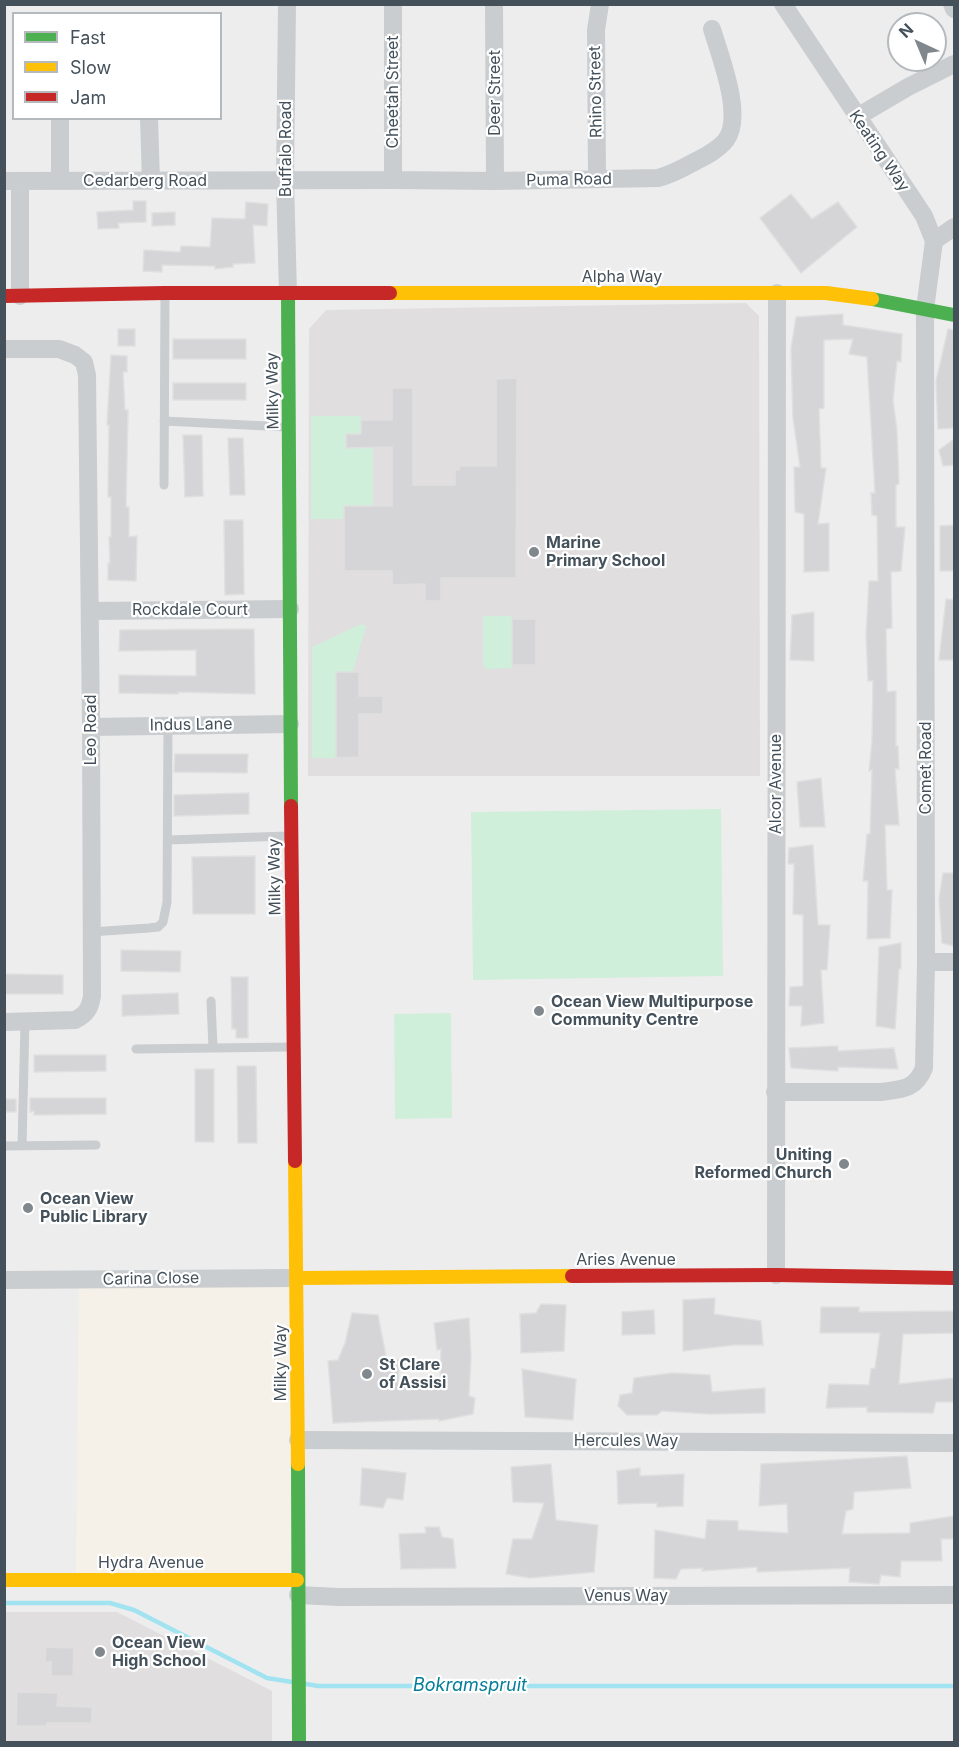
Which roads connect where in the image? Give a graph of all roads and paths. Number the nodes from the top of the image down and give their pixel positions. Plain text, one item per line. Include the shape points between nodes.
1 (287, 4) edge
2 (393, 4) edge
3 (494, 4) edge
4 (600, 4) edge
5 (783, 4) edge
6 (952, 4) edge
7 (954, 9) edge
8 (712, 29) dead end
9 (954, 64) edge
10 (857, 117) junction
11 (60, 120) edge
12 (148, 120) edge
13 (597, 179) junction
14 (285, 180) junction
15 (393, 180) junction
16 (12, 181) edge
17 (60, 181) junction
18 (151, 181) junction
19 (495, 181) junction
20 (954, 227) edge
21 (934, 241) junction
22 (165, 293) junction
23 (777, 293) junction
24 (288, 294) junction
25 (12, 296) edge
26 (925, 309) junction
27 (954, 315) edge
28 (4, 349) edge
29 (164, 421) junction
30 (290, 427) junction
31 (164, 485) dead end
32 (290, 609) junction
33 (90, 611) junction
34 (290, 724) junction
35 (168, 725) junction
36 (91, 727) junction
37 (291, 836) junction
38 (168, 840) junction
39 (91, 932) junction
40 (926, 962) junction
41 (954, 963) edge
42 (211, 1001) dead end
43 (4, 1022) edge
44 (26, 1022) junction
45 (294, 1047) junction
46 (213, 1048) junction
47 (136, 1049) dead end
48 (776, 1092) junction
49 (96, 1145) dead end
50 (4, 1146) edge
51 (22, 1146) junction
52 (776, 1275) junction
53 (297, 1278) junction
54 (954, 1278) edge
55 (4, 1280) edge
56 (298, 1440) junction
57 (954, 1443) edge
58 (4, 1580) edge
59 (297, 1588) junction
60 (954, 1595) edge
61 (299, 1743) edge

1 - 14 street, Buffalo Road
2 - 15 street, Cheetah Street
3 - 19 street, Deer Street
4 - 13 street, Rhino Street via 596,30
5 - 10 street, Keating Way
6 - 7 street
8 - 13 street, Puma Road via 733,118 727,140 710,154 669,175
9 - 10 street
10 - 21 street, Keating Way via 924,216
11 - 17 street
12 - 18 street
13 - 19 street, Puma Road
14 - 15 street, Puma Road
14 - 18 street, Cedarberg Road
14 - 24 street, Buffalo Road
15 - 19 street, Puma Road
16 - 17 street, Cedarberg Road
16 - 25 street
17 - 18 street, Cedarberg Road
20 - 21 street
21 - 26 street
22 - 24 street
22 - 25 street
22 - 29 lane
23 - 24 street, Alpha Way
23 - 26 street, Alpha Way via 826,293
23 - 48 street, Alcor Avenue
24 - 30 street, Milky Way
26 - 27 street, Alpha Way
26 - 40 street, Comet Road
28 - 33 street, Leo Road via 59,349 84,362 88,393
29 - 30 lane
29 - 31 lane
30 - 32 street, Milky Way
32 - 33 street, Rockdale Court
32 - 34 street, Milky Way
33 - 36 street, Leo Road
34 - 35 street, Indus Lane
34 - 37 street, Milky Way
35 - 36 street, Indus Lane
35 - 38 lane
36 - 39 street, Leo Road
37 - 38 lane
37 - 45 street, Milky Way
38 - 39 lane via 163,922 158,927
39 - 44 street, Leo Road via 90,1007 75,1020
40 - 41 street
40 - 48 street, Comet Road via 924,1068 916,1082 881,1092
42 - 46 lane
43 - 44 street, Leo Road
44 - 51 lane
45 - 46 lane
45 - 53 street, Milky Way
46 - 47 lane
48 - 52 street, Alcor Avenue
49 - 51 lane
50 - 51 lane
52 - 53 street, Aries Avenue
52 - 54 street, Aries Avenue
53 - 55 street, Carina Close
53 - 56 street, Milky Way
56 - 57 street, Hercules Way
56 - 59 street, Milky Way
58 - 59 street, Hydra Avenue
59 - 60 street, Venus Way via 339,1597
59 - 61 street, Milky Way

